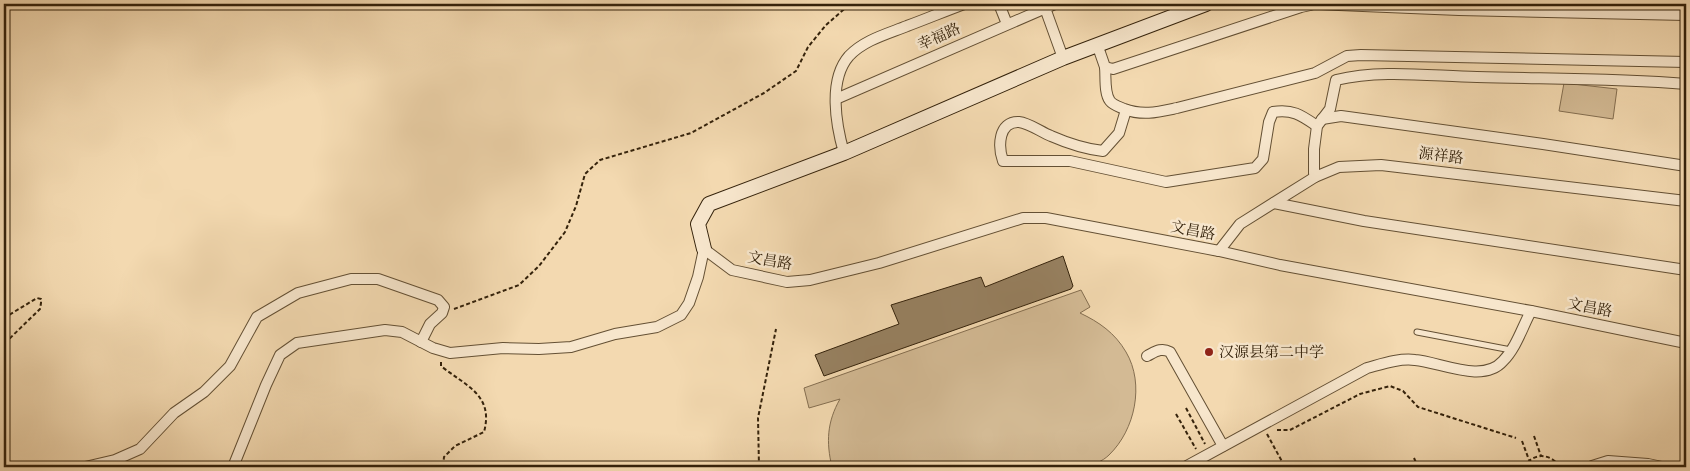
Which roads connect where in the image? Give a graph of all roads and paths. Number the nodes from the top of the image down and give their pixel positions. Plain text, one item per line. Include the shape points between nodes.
1 (850, 4) edge
2 (964, 4) edge
3 (999, 4) edge
4 (1206, 4) edge
5 (1428, 4) edge
6 (1050, 6) edge
7 (1416, 8) junction
8 (1579, 8) edge
9 (1686, 14) edge
10 (1007, 24) junction
11 (1097, 44) junction
12 (1063, 58) junction
13 (1686, 62) edge
14 (1105, 67) junction
15 (1686, 84) edge
16 (836, 99) junction
17 (1126, 110) junction
18 (1319, 122) junction
19 (844, 153) junction
20 (1686, 166) edge
21 (1316, 177) junction
22 (1686, 201) edge
23 (1274, 203) junction
24 (704, 249) junction
25 (1219, 251) junction
26 (1686, 270) edge
27 (1531, 311) junction
28 (442, 312) junction
29 (4, 318) edge
30 (776, 329) dead end
31 (1417, 332) dead end
32 (421, 342) junction
33 (1686, 343) edge
34 (4, 344) edge
35 (438, 350) junction
36 (1511, 350) junction
37 (1147, 356) dead end
38 (1186, 408) dead end
39 (1176, 414) dead end
40 (1275, 430) dead end
41 (1266, 432) dead end
42 (1534, 436) dead end
43 (1516, 438) dead end
44 (1522, 441) dead end
45 (1205, 444) dead end
46 (1223, 446) junction
47 (1196, 449) dead end
48 (1542, 456) junction
49 (1414, 458) dead end
50 (1530, 460) junction
51 (85, 467) edge
52 (233, 467) edge
53 (443, 467) edge
54 (759, 467) edge
55 (1185, 467) edge
56 (1285, 467) edge
57 (1418, 467) edge
58 (1524, 467) edge
59 (1560, 467) edge
60 (1594, 467) edge
61 (1662, 467) edge

1 - 28 path via 808,47 796,71 764,93 690,133 600,160 585,174 565,232 539,266 519,285
2 - 16 street via 858,48 844,64
3 - 10 street
4 - 11 main road
5 - 7 street
6 - 10 street, 幸福路
6 - 12 street
7 - 8 street
7 - 14 street via 1315,4 1113,69
8 - 9 street
10 - 16 street, 幸福路
11 - 12 main road
11 - 14 street
12 - 19 main road
13 - 17 street via 1348,56 1315,72 1177,108 1136,113
14 - 17 street via 1106,92 1110,101
15 - 18 street via 1628,79 1401,74 1354,76 1336,80 1330,109
16 - 19 street via 838,132
17 - 18 street via 1119,133 1103,151 1050,136 1021,122 1012,122 1005,126 1001,136 1001,156 1003,161 1070,161 1166,182 1255,168 1263,159 1273,112 1299,113
18 - 20 street via 1341,116
18 - 21 street via 1314,149
19 - 24 main road via 709,204 698,224
21 - 22 street, 源祥路 via 1339,167 1381,164
21 - 23 street, 源祥路
23 - 25 street, 源祥路 via 1240,224
23 - 26 street via 1364,221
24 - 25 street, 文昌路 via 732,270 787,282 810,280 879,263 1023,218 1046,218
24 - 35 street via 689,303 681,315 658,327 616,334 571,347 450,353
25 - 27 street, 文昌路 via 1280,266
27 - 33 street, 文昌路
27 - 36 street
28 - 32 street via 430,324
28 - 51 street via 444,307 438,300 378,279 351,279 298,293 257,317 230,366 204,392 174,413 140,449 115,460
29 - 34 path via 37,298 41,299 40,309
30 - 54 path via 758,418
31 - 36 lane
32 - 35 street
32 - 52 street via 402,332 385,330 297,343 280,355
35 - 53 path via 441,366 477,392 485,404 488,419 484,432 455,446 444,457
36 - 46 street via 1502,363 1490,370 1468,371 1415,360 1367,368
37 - 46 street via 1160,349 1170,352
38 - 45 path
39 - 47 path
40 - 43 path via 1290,430 1360,394 1390,386 1403,391 1418,407
41 - 56 path
42 - 48 path
44 - 50 path
46 - 55 street
48 - 50 path
48 - 59 path via 1552,458
49 - 57 path
50 - 58 path
60 - 61 street via 1608,461

